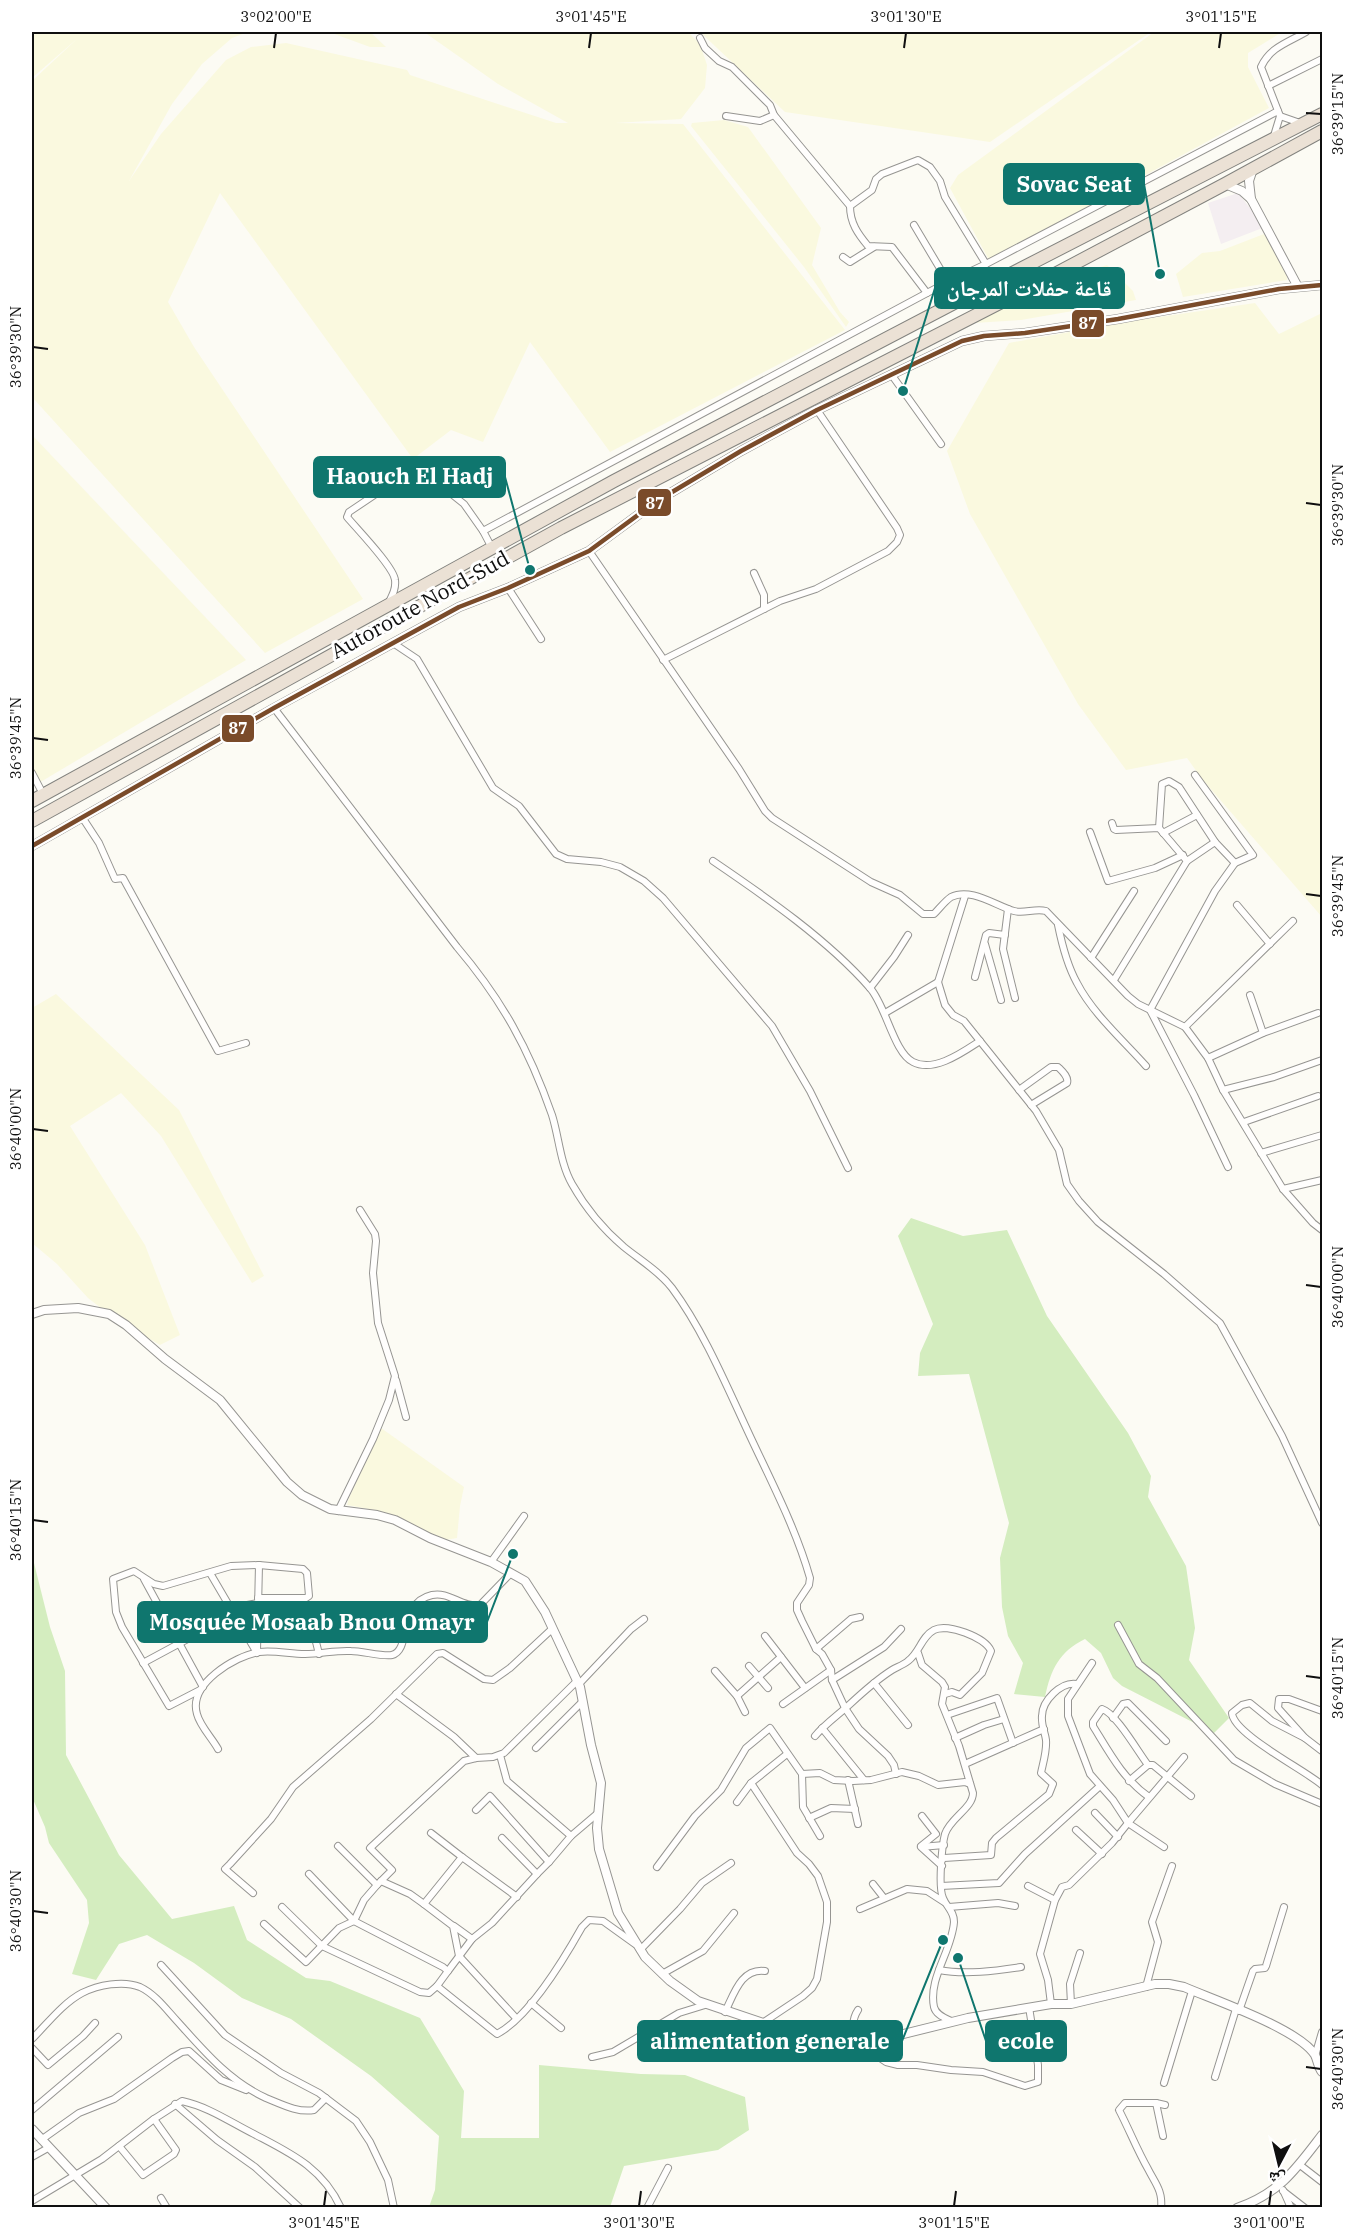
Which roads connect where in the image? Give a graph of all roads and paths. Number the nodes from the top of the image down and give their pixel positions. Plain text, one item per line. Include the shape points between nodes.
1 (1306, 32) edge
2 (700, 38) dead end
3 (1323, 59) edge
4 (1268, 86) junction
5 (1279, 114) junction
6 (1323, 114) edge
7 (774, 115) junction
8 (726, 116) dead end
9 (1304, 124) junction
10 (1323, 130) edge
11 (1273, 140) junction
12 (1253, 169) junction
13 (1225, 184) junction
14 (1251, 199) junction
15 (850, 206) junction
16 (914, 225) dead end
17 (874, 247) junction
18 (843, 258) dead end
19 (986, 264) junction
20 (948, 282) junction
21 (1323, 285) edge
22 (1298, 288) junction
23 (927, 293) junction
24 (958, 301) junction
25 (891, 374) junction
26 (817, 410) junction
27 (940, 444) dead end
28 (483, 531) junction
29 (492, 548) junction
30 (589, 551) junction
31 (754, 573) dead end
32 (508, 588) junction
33 (387, 605) junction
34 (764, 609) junction
35 (541, 639) dead end
36 (393, 643) junction
37 (663, 660) junction
38 (274, 708) junction
39 (32, 773) edge
40 (1195, 775) dead end
41 (43, 795) junction
42 (32, 801) edge
43 (1197, 814) junction
44 (82, 817) junction
45 (32, 821) edge
46 (1112, 823) dead end
47 (1161, 830) junction
48 (1090, 832) dead end
49 (1215, 842) junction
50 (32, 846) edge
51 (1183, 855) junction
52 (713, 861) dead end
53 (1187, 861) junction
54 (1235, 863) junction
55 (1134, 891) dead end
56 (964, 896) junction
57 (1238, 905) dead end
58 (1008, 909) junction
59 (1293, 921) dead end
60 (1058, 923) junction
61 (908, 935) dead end
62 (1005, 935) junction
63 (985, 941) junction
64 (1270, 944) junction
65 (1091, 958) junction
66 (975, 977) dead end
67 (1114, 980) junction
68 (938, 982) junction
69 (870, 987) junction
70 (1250, 995) dead end
71 (1015, 998) dead end
72 (1001, 999) dead end
73 (1150, 1010) junction
74 (885, 1013) junction
75 (1318, 1013) dead end
76 (1185, 1027) junction
77 (1263, 1033) junction
78 (980, 1041) junction
79 (246, 1043) dead end
80 (1208, 1058) junction
81 (1323, 1060) edge
82 (1146, 1066) dead end
83 (1019, 1090) junction
84 (1223, 1090) junction
85 (1318, 1096) dead end
86 (1031, 1105) junction
87 (1244, 1122) junction
88 (1323, 1135) edge
89 (1261, 1153) junction
90 (1228, 1167) dead end
91 (848, 1168) dead end
92 (1323, 1180) edge
93 (1283, 1189) junction
94 (360, 1210) dead end
95 (1323, 1230) edge
96 (32, 1314) edge
97 (395, 1376) junction
98 (406, 1417) dead end
99 (338, 1511) junction
100 (524, 1516) dead end
101 (1323, 1523) edge
102 (491, 1562) junction
103 (259, 1564) junction
104 (511, 1572) junction
105 (210, 1573) junction
106 (144, 1579) junction
107 (258, 1604) junction
108 (233, 1611) junction
109 (860, 1617) dead end
110 (644, 1619) dead end
111 (257, 1624) junction
112 (1118, 1625) dead end
113 (552, 1629) junction
114 (901, 1629) dead end
115 (765, 1636) dead end
116 (178, 1641) junction
117 (816, 1648) junction
118 (257, 1653) junction
119 (918, 1653) junction
120 (319, 1654) junction
121 (781, 1657) junction
122 (143, 1663) junction
123 (1092, 1663) dead end
124 (749, 1666) dead end
125 (831, 1670) junction
126 (715, 1671) dead end
127 (759, 1678) junction
128 (832, 1680) junction
129 (578, 1682) junction
130 (874, 1683) junction
131 (1077, 1684) junction
132 (768, 1688) dead end
133 (805, 1688) junction
134 (201, 1689) junction
135 (396, 1694) junction
136 (945, 1694) junction
137 (737, 1696) junction
138 (582, 1701) junction
139 (783, 1704) dead end
140 (845, 1708) junction
141 (745, 1712) dead end
142 (1323, 1712) edge
143 (947, 1715) junction
144 (1113, 1718) junction
145 (1005, 1719) junction
146 (908, 1725) dead end
147 (822, 1728) junction
148 (1044, 1729) junction
149 (815, 1736) dead end
150 (955, 1738) junction
151 (1305, 1738) junction
152 (1166, 1741) dead end
153 (1013, 1743) junction
154 (536, 1748) dead end
155 (218, 1749) dead end
156 (1323, 1751) edge
157 (787, 1754) junction
158 (500, 1755) junction
159 (1184, 1757) dead end
160 (476, 1758) junction
161 (965, 1764) junction
162 (1148, 1765) junction
163 (802, 1774) junction
164 (896, 1774) junction
165 (1166, 1776) junction
166 (848, 1780) junction
167 (864, 1780) junction
168 (1129, 1781) junction
169 (752, 1782) junction
170 (970, 1784) junction
171 (1323, 1785) edge
172 (1100, 1786) junction
173 (1191, 1796) dead end
174 (1149, 1797) junction
175 (737, 1802) dead end
176 (1323, 1804) edge
177 (476, 1809) dead end
178 (855, 1809) junction
179 (598, 1813) junction
180 (1095, 1813) dead end
181 (922, 1816) dead end
182 (809, 1818) junction
183 (1128, 1823) junction
184 (858, 1824) dead end
185 (1076, 1830) dead end
186 (431, 1833) dead end
187 (936, 1834) junction
188 (571, 1836) junction
189 (820, 1836) dead end
190 (945, 1837) junction
191 (1118, 1837) junction
192 (502, 1838) dead end
193 (944, 1845) junction
194 (338, 1846) dead end
195 (921, 1847) junction
196 (1164, 1847) dead end
197 (1102, 1854) junction
198 (462, 1857) junction
199 (549, 1862) junction
200 (731, 1863) dead end
201 (942, 1863) junction
202 (1172, 1866) dead end
203 (657, 1868) dead end
204 (309, 1874) dead end
205 (537, 1874) junction
206 (379, 1883) junction
207 (873, 1884) dead end
208 (941, 1886) junction
209 (1028, 1886) dead end
210 (254, 1893) dead end
211 (517, 1898) junction
212 (884, 1898) junction
213 (1055, 1900) junction
214 (424, 1904) junction
215 (948, 1905) junction
216 (1015, 1906) dead end
217 (282, 1907) dead end
218 (1284, 1907) dead end
219 (860, 1909) dead end
220 (734, 1912) dead end
221 (354, 1921) junction
222 (264, 1924) dead end
223 (453, 1926) junction
224 (472, 1939) junction
225 (322, 1946) junction
226 (638, 1947) junction
227 (1080, 1953) dead end
228 (459, 1956) junction
229 (161, 1965) dead end
230 (1021, 1967) dead end
231 (939, 1970) junction
232 (448, 1971) junction
233 (765, 1971) dead end
234 (662, 1974) junction
235 (437, 1986) junction
236 (1146, 1987) junction
237 (1192, 1991) junction
238 (531, 2003) junction
239 (1051, 2004) junction
240 (1071, 2004) junction
241 (705, 2005) junction
242 (1029, 2007) junction
243 (858, 2010) dead end
244 (1238, 2010) junction
245 (725, 2012) junction
246 (516, 2018) junction
247 (951, 2021) junction
248 (764, 2022) junction
249 (95, 2024) dead end
250 (561, 2028) dead end
251 (1323, 2032) edge
252 (118, 2037) dead end
253 (32, 2039) edge
254 (845, 2045) junction
255 (859, 2045) junction
256 (32, 2048) edge
257 (1315, 2056) junction
258 (592, 2057) dead end
259 (1323, 2072) edge
260 (1215, 2077) dead end
261 (1164, 2083) dead end
262 (250, 2090) junction
263 (326, 2098) junction
264 (1156, 2103) junction
265 (175, 2104) junction
266 (1165, 2105) dead end
267 (32, 2110) edge
268 (154, 2118) junction
269 (32, 2129) edge
270 (1323, 2135) edge
271 (1163, 2136) dead end
272 (41, 2140) junction
273 (120, 2146) junction
274 (1318, 2147) edge
275 (48, 2148) junction
276 (32, 2157) edge
277 (1300, 2165) junction
278 (668, 2168) dead end
279 (75, 2177) junction
280 (1323, 2182) edge
281 (1282, 2188) junction
282 (160, 2198) dead end
283 (32, 2201) edge
284 (102, 2206) edge
285 (1240, 2207) edge
286 (167, 2208) edge
287 (300, 2208) edge
288 (341, 2208) edge
289 (394, 2208) edge
290 (647, 2208) edge
291 (1161, 2208) edge
292 (1291, 2208) edge
293 (1305, 2208) edge

1 - 4 street via 1266,57 1261,67
2 - 7 street via 718,62 732,67 770,105
3 - 4 street
4 - 5 street
5 - 9 street
5 - 11 street
5 - 19 street
6 - 9 highway, Autoroute Nord-Sud
7 - 8 street via 760,121
7 - 15 street
9 - 11 highway, Autoroute Nord-Sud
10 - 12 highway, Autoroute Nord-Sud
11 - 24 highway, Autoroute Nord-Sud
12 - 13 highway, Autoroute Nord-Sud
12 - 14 street via 1249,181
13 - 14 street
13 - 45 highway, Autoroute Nord-Sud via 561,528
14 - 22 street
15 - 17 street via 856,232 868,246
15 - 19 street via 872,190 876,178 918,160 930,167 940,181 945,197
16 - 20 street
17 - 18 street via 850,262
17 - 23 street via 892,247
19 - 20 street
20 - 23 street
20 - 24 street
21 - 22 street
22 - 25 street via 1054,329 977,337
23 - 28 street
24 - 29 highway, Autoroute Nord-Sud
25 - 26 street
25 - 27 street
26 - 30 street via 657,501
26 - 34 street via 900,535 888,551 816,589
28 - 29 street
28 - 33 street via 464,504 422,463 349,512 347,517 395,578 395,591
29 - 33 highway, Autoroute Nord-Sud
30 - 32 street
30 - 37 street
31 - 34 street via 764,595
32 - 35 street
32 - 36 street via 459,607
33 - 41 highway, Autoroute Nord-Sud
34 - 37 street
36 - 38 street
36 - 91 street via 417,659 493,788 519,806 556,854 620,867 663,897 772,1026
37 - 56 street via 771,818 871,882 900,895 922,914 934,914 951,897
38 - 44 street
38 - 117 street via 483,978 510,1020 525,1047 552,1117 571,1183 606,1230 665,1279 682,1303 728,1389 797,1538 810,1579 797,1608
39 - 41 street
40 - 54 street via 1253,855
41 - 42 highway, Autoroute Nord-Sud
43 - 47 street
43 - 47 street via 1173,782 1164,782
43 - 49 street
44 - 50 street
44 - 79 street via 115,879 123,878 218,1051
46 - 47 street via 1116,830
47 - 51 street
48 - 51 street via 1108,881 1155,868
49 - 53 street
49 - 54 street
51 - 53 street
52 - 69 street via 788,915
53 - 67 street
54 - 73 street via 1215,891
55 - 65 street
56 - 58 street
56 - 68 street
57 - 64 street
58 - 60 street via 1040,909
58 - 62 street
59 - 64 street
60 - 65 street
60 - 82 street via 1067,961 1078,985
61 - 69 street
62 - 63 street via 989,933
62 - 71 street via 1003,949
63 - 66 street
63 - 72 street
64 - 76 street
65 - 67 street
67 - 73 street via 1128,996
68 - 74 street
68 - 78 street via 945,1005
69 - 74 street
70 - 77 street
73 - 76 street
73 - 90 street
74 - 78 street via 896,1041 911,1062 933,1064
75 - 77 street
76 - 80 street
77 - 80 street
78 - 83 street
80 - 84 street
81 - 84 street
83 - 86 street
83 - 86 street via 1051,1067 1061,1070 1067,1083
84 - 87 street
85 - 87 street
86 - 101 street via 1059,1150 1067,1184 1079,1201 1098,1222 1220,1323 1282,1436
87 - 89 street
88 - 89 street
89 - 93 street
92 - 93 street
93 - 95 street
94 - 97 street via 375,1234 378,1323
96 - 99 street via 78,1308 109,1314 220,1400 302,1495
97 - 98 street
97 - 99 street via 373,1439
99 - 102 street via 386,1517
100 - 102 street
102 - 104 street
103 - 105 street via 231,1566
103 - 107 street
103 - 107 street via 303,1569 307,1573 309,1596
104 - 113 street via 530,1586
104 - 120 street via 480,1605 467,1606 440,1594 417,1603 407,1618 401,1647 395,1654
105 - 106 street via 163,1586
105 - 108 street
106 - 116 street
106 - 122 street via 134,1571 113,1579 116,1612
107 - 108 street
107 - 111 street
108 - 116 street
108 - 118 street
109 - 117 street via 851,1619
110 - 129 street
111 - 118 street
111 - 120 street via 312,1626
112 - 176 street via 1139,1664 1234,1760 1275,1785
113 - 129 street
113 - 135 street via 494,1680 484,1679 440,1653
114 - 128 street via 884,1647
115 - 121 street
116 - 122 street
116 - 134 street
117 - 125 street
118 - 120 street
118 - 134 street via 227,1665 205,1681
119 - 130 street
119 - 136 street via 922,1665 942,1683
119 - 136 street via 923,1640 941,1628 976,1636 990,1647 982,1673 965,1692
121 - 127 street
121 - 133 street
122 - 134 street via 169,1706
123 - 131 street
124 - 127 street
125 - 128 street
125 - 133 street
126 - 137 street
127 - 132 street
127 - 137 street
128 - 140 street
129 - 138 street
129 - 158 street
130 - 140 street
130 - 146 street
131 - 148 street via 1064,1686 1045,1704
131 - 172 street via 1068,1699 1068,1716 1084,1762
133 - 139 street
134 - 155 street via 196,1713
135 - 160 street
135 - 210 street via 293,1787 271,1819 225,1869
136 - 143 street via 942,1704
137 - 141 street
138 - 154 street
138 - 179 street via 601,1783
140 - 147 street
140 - 164 street via 859,1729 888,1756
142 - 151 street via 1289,1698 1279,1699 1278,1708
143 - 145 street via 997,1698
143 - 150 street
144 - 152 street via 1127,1702
144 - 162 street
144 - 168 street via 1102,1708 1093,1726
145 - 150 street
145 - 153 street
147 - 149 street
147 - 167 street
148 - 153 street
148 - 201 street via 1041,1773 1053,1785 1048,1794 992,1842 990,1855 944,1858
150 - 161 street
151 - 156 street
151 - 171 street via 1272,1721 1250,1703 1232,1713 1243,1731
153 - 161 street
157 - 163 street
157 - 169 street
157 - 203 street via 770,1728 749,1744 721,1790 695,1816
158 - 160 street
158 - 188 street via 507,1781
159 - 165 street
160 - 206 street via 464,1761 370,1848 392,1870
161 - 170 street
162 - 165 street
162 - 168 street
163 - 166 street via 820,1773 834,1780
163 - 182 street via 803,1807
164 - 167 street
164 - 170 street via 911,1773 941,1786
165 - 173 street
165 - 174 street
166 - 167 street
166 - 178 street
168 - 174 street
169 - 175 street
169 - 248 street via 797,1852 814,1870 827,1902 815,1984
170 - 190 street via 973,1798 951,1823
172 - 183 street
172 - 208 street via 999,1883
174 - 183 street
177 - 199 street via 490,1796
178 - 182 street via 831,1808
178 - 184 street
179 - 188 street
179 - 226 street via 599,1849 618,1913
180 - 191 street
181 - 187 street
182 - 189 street
183 - 191 street
183 - 196 street
185 - 197 street
186 - 198 street
187 - 190 street
187 - 195 street
188 - 199 street
190 - 193 street
191 - 197 street
192 - 205 street
193 - 195 street
193 - 201 street
194 - 206 street
195 - 201 street
197 - 213 street via 1062,1887
198 - 211 street
198 - 214 street
199 - 205 street
200 - 226 street via 702,1883
201 - 208 street
202 - 236 street via 1152,1922 1158,1942
204 - 221 street
205 - 211 street
206 - 214 street via 410,1894
206 - 221 street via 364,1900
207 - 212 street
208 - 215 street
209 - 213 street
211 - 224 street
212 - 215 street via 907,1889 927,1891
212 - 219 street
213 - 239 street via 1040,1954
214 - 223 street
215 - 216 street
215 - 231 street via 954,1916 951,1942
217 - 225 street
218 - 244 street via 1266,1966 1253,1971
220 - 234 street via 703,1951
221 - 225 street via 339,1928
221 - 232 street
222 - 225 street via 306,1962
223 - 224 street
223 - 228 street
224 - 228 street
225 - 235 street via 420,1992 429,1993
226 - 234 street
226 - 238 street via 603,1921 589,1920
227 - 240 street via 1071,1980
228 - 232 street
228 - 246 street
229 - 263 street via 225,2035
230 - 231 street via 973,1972
231 - 247 street via 935,2009
232 - 235 street
233 - 245 street via 756,1970 745,1976
234 - 241 street
235 - 246 street via 495,2033
236 - 237 street via 1169,1984
236 - 240 street
237 - 244 street
237 - 261 street
238 - 246 street
238 - 250 street
239 - 240 street
239 - 242 street
241 - 245 street
241 - 258 street via 673,2016 613,2052
242 - 247 street
242 - 254 street via 1038,2065 1038,2082 1032,2086 983,2072 898,2065
243 - 255 street via 853,2027
244 - 257 street via 1293,2035
244 - 260 street
245 - 248 street
247 - 255 street
248 - 254 street
249 - 256 street via 48,2065
251 - 257 street
252 - 267 street
253 - 262 street via 82,1993 117,1983 133,1985 155,1998 226,2074
254 - 255 street
257 - 259 street
262 - 263 street via 303,2110 314,2110
262 - 272 street via 221,2080 189,2051 182,2052 122,2095 79,2113
263 - 289 street via 356,2121 367,2136 390,2186
264 - 266 street
264 - 271 street
264 - 291 street via 1125,2103 1119,2110 1157,2183
265 - 268 street
265 - 287 street
265 - 288 street via 190,2103 223,2116 284,2148 315,2172
268 - 273 street
268 - 273 street via 176,2150 174,2154 143,2175
269 - 272 street
270 - 274 street
272 - 275 street
273 - 279 street
274 - 277 street
275 - 276 street
275 - 279 street
277 - 280 street
277 - 281 street
278 - 290 street
279 - 283 street
279 - 284 street
281 - 285 street
281 - 292 street
281 - 293 street
282 - 286 street

